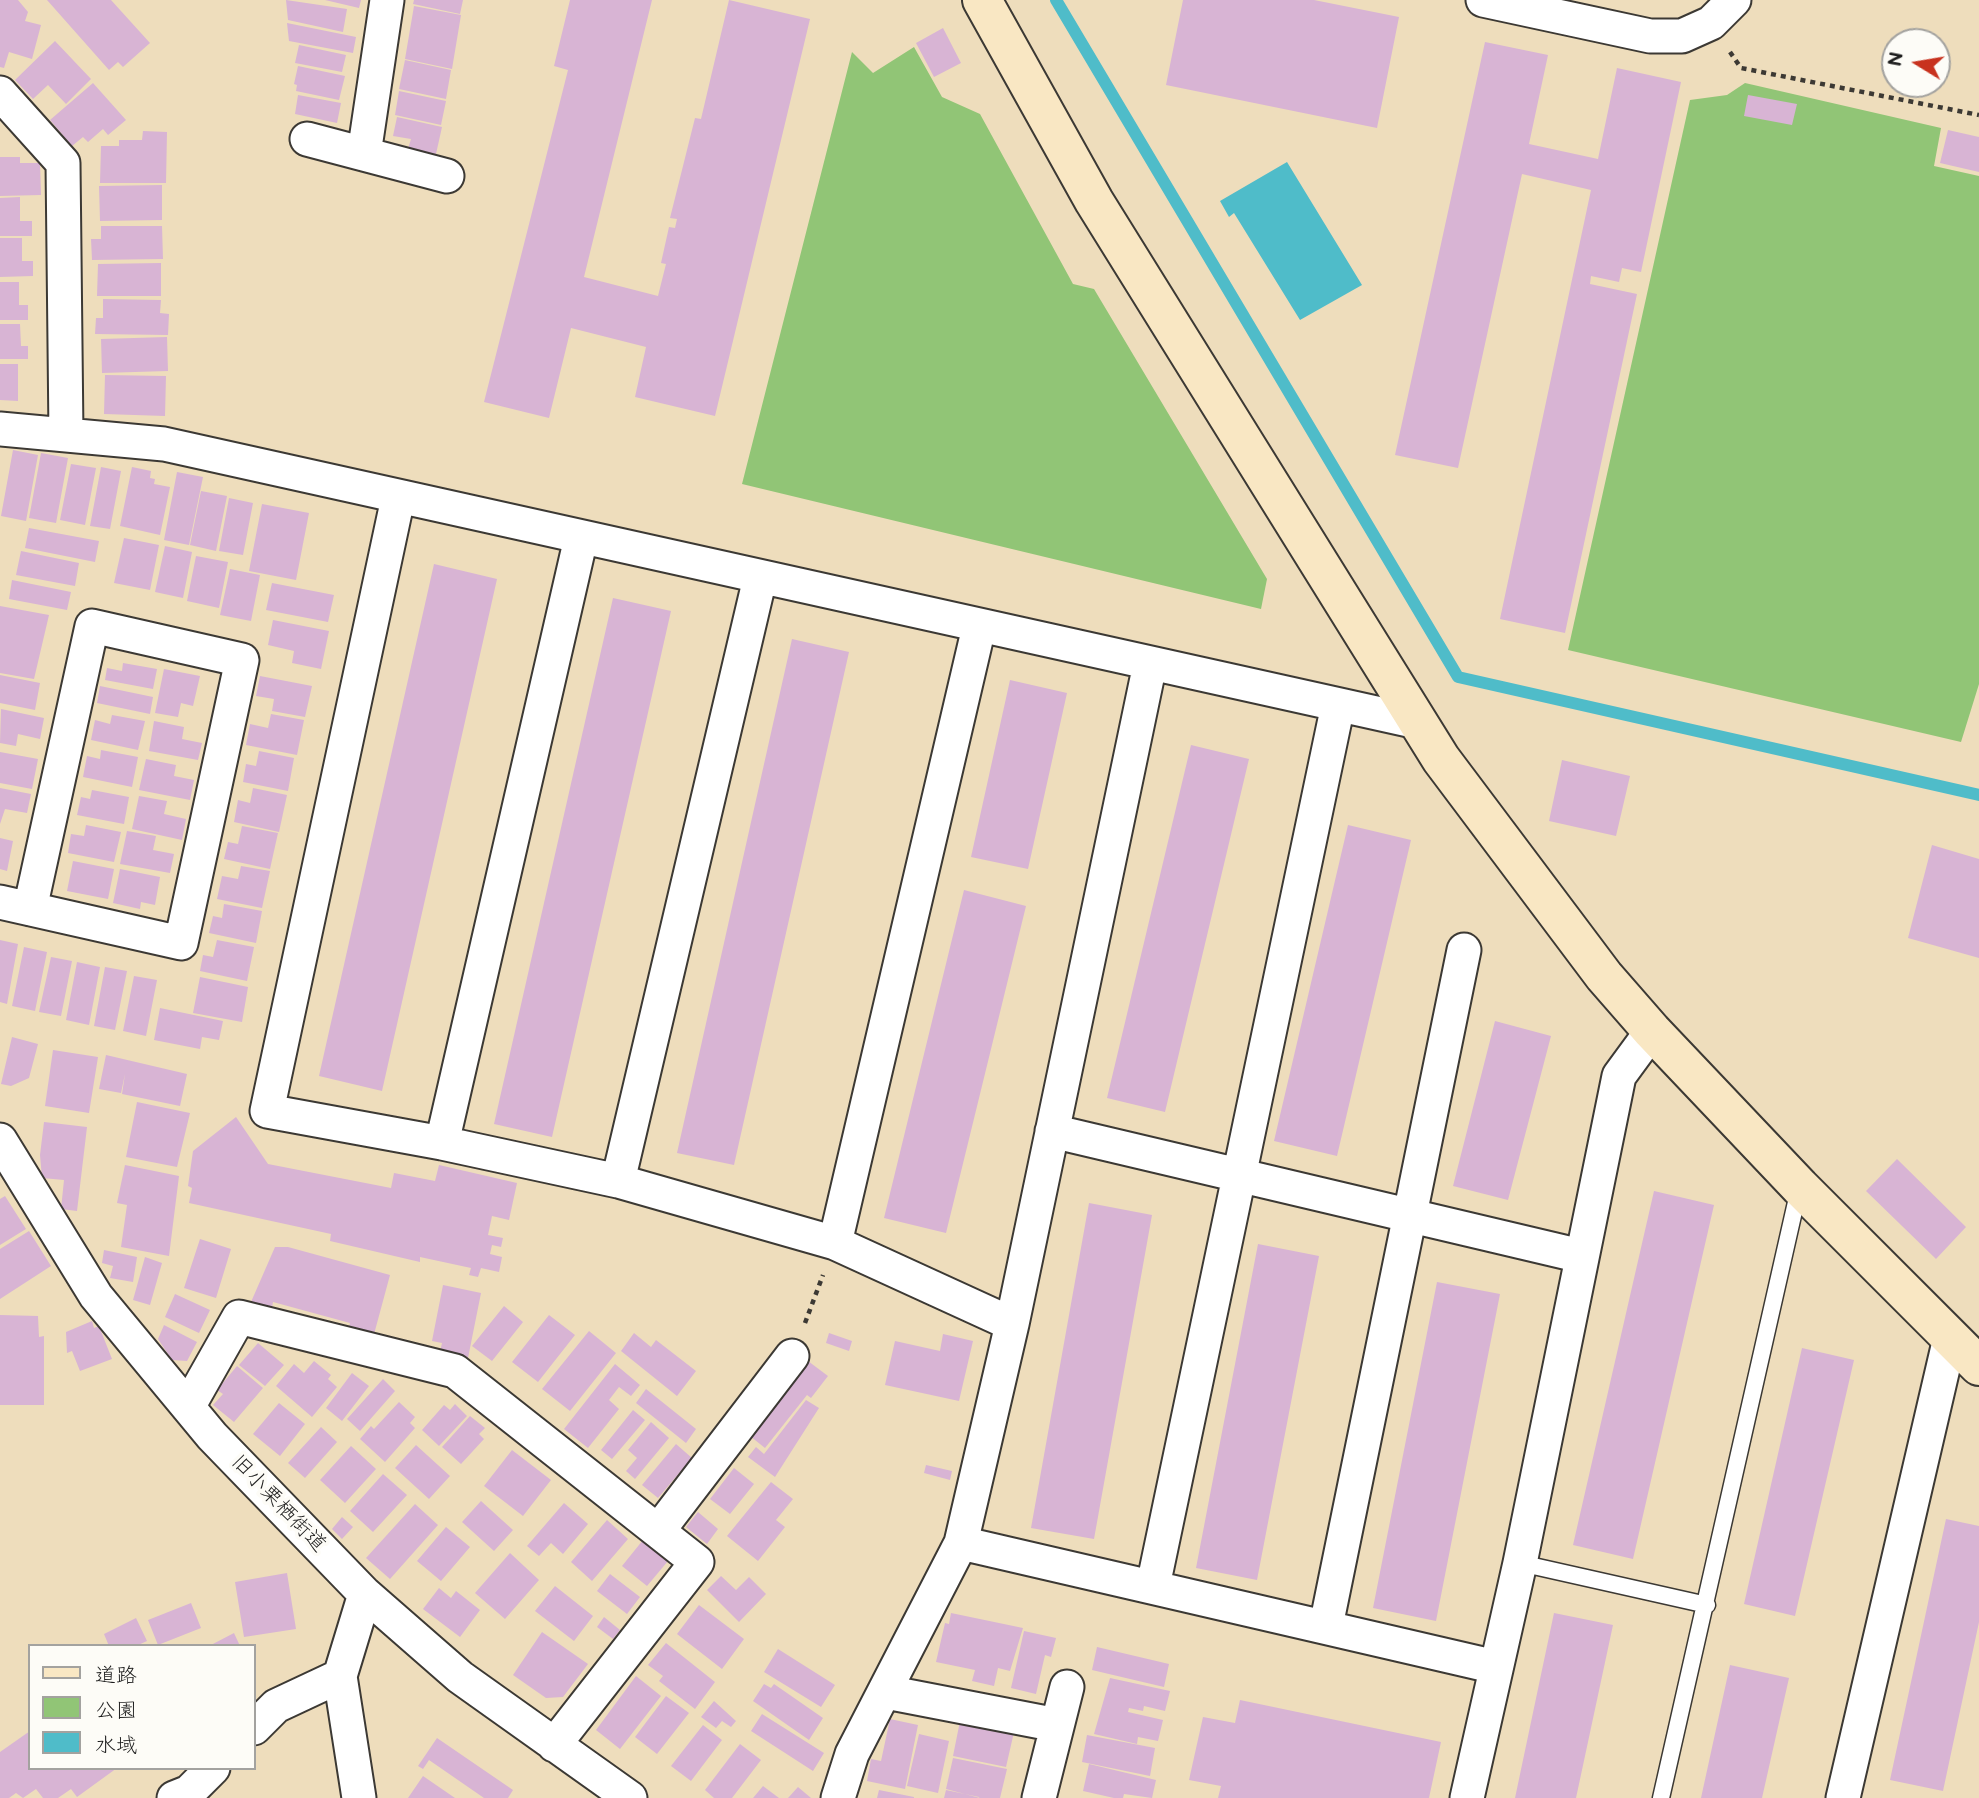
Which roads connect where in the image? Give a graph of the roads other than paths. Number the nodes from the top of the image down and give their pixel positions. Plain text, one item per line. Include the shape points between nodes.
1 (387, 0) edge
2 (982, 0) edge
3 (1483, 0) edge
4 (1722, 12) edge
5 (0, 93) edge
6 (307, 139) dead end
7 (364, 155) junction
8 (447, 176) dead end
9 (0, 429) edge
10 (66, 435) junction
11 (398, 498) junction
12 (581, 538) junction
13 (760, 578) junction
14 (979, 627) junction
15 (1150, 664) junction
16 (1338, 705) junction
17 (1417, 722) junction
18 (15, 906) edge
19 (1464, 950) dead end
20 (1652, 1031) junction
21 (1052, 1131) junction
22 (0, 1140) edge
23 (442, 1143) junction
24 (1240, 1177) junction
25 (618, 1181) junction
26 (1800, 1187) junction
27 (1409, 1217) junction
28 (835, 1244) junction
29 (1581, 1256) junction
30 (1012, 1324) junction
31 (1950, 1338) junction
32 (792, 1356) road end
33 (1979, 1366) edge
34 (188, 1407) junction
35 (658, 1531) junction
36 (961, 1543) junction
37 (1520, 1563) junction
38 (1153, 1586) junction
39 (365, 1594) junction
40 (1707, 1605) junction
41 (1326, 1626) junction
42 (1496, 1667) junction
43 (340, 1676) junction
44 (1067, 1687) dead end
45 (886, 1692) junction
46 (1058, 1725) junction
47 (256, 1726) edge
48 (554, 1745) junction
49 (211, 1770) edge
50 (174, 1798) edge
51 (359, 1798) edge
52 (630, 1798) edge
53 (838, 1798) edge
54 (1039, 1798) edge
55 (1467, 1798) edge
56 (1661, 1798) edge
57 (1843, 1798) edge

1 - 7 street
2 - 17 street via 1094,201
3 - 4 street via 1650,36 1682,36
5 - 10 street via 63,163
6 - 7 street
7 - 8 street
9 - 10 street
10 - 11 street via 164,444
11 - 12 street
11 - 23 street via 267,1111
12 - 13 street
12 - 23 street
13 - 14 street
13 - 25 street
14 - 15 street
14 - 28 street
15 - 16 street
15 - 21 street
16 - 17 street
16 - 24 street
17 - 20 street via 1604,976
18 - 18 street via 181,943 242,660 92,626
19 - 27 street
20 - 26 street
20 - 29 street via 1619,1076
21 - 24 street
21 - 30 street
22 - 34 street, 旧小栗栖街道 via 96,1296
23 - 25 street
24 - 27 street
24 - 38 street
25 - 28 street
26 - 31 street
26 - 40 lane
27 - 29 street
27 - 41 street
28 - 30 street
29 - 37 street
30 - 36 street
31 - 33 street
31 - 57 street
32 - 35 street
34 - 35 street via 239,1317 455,1371
34 - 39 street, 旧小栗栖街道
35 - 48 street via 697,1562
36 - 38 street
36 - 45 street
37 - 40 lane
37 - 42 street
38 - 41 street
39 - 43 street
39 - 48 street, 旧小栗栖街道 via 460,1677
40 - 56 lane
41 - 42 street
42 - 55 street
43 - 47 street via 276,1706
43 - 51 street
44 - 46 street
45 - 46 street
45 - 53 street via 852,1754
46 - 54 street
48 - 52 street, 旧小栗栖街道
49 - 50 street via 189,1793

